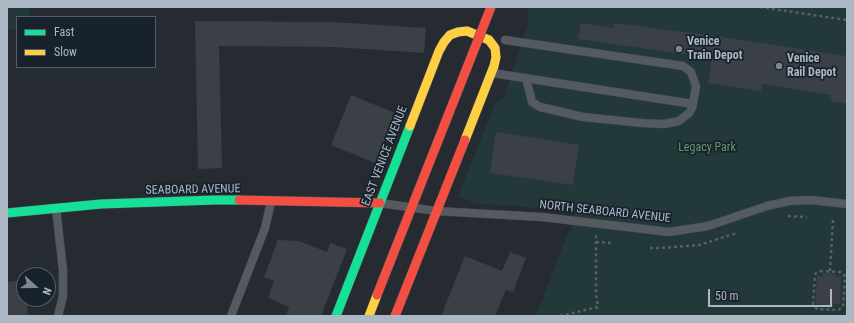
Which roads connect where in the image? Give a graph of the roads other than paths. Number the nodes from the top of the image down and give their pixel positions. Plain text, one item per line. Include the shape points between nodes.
1 (491, 7) edge
2 (505, 40) dead end
3 (492, 73) junction
4 (526, 78) junction
5 (693, 104) junction
6 (271, 201) junction
7 (380, 203) junction
8 (847, 204) edge
9 (56, 208) junction
10 (436, 211) junction
11 (7, 213) edge
12 (58, 316) edge
13 (230, 316) edge
14 (336, 316) edge
15 (369, 316) edge
16 (395, 316) edge

1 - 15 street, bridge
2 - 5 lane via 683,66 691,72 695,82
3 - 4 lane
3 - 7 street, EAST VENICE AVENUE via 496,57 495,48 489,40 467,31 450,35 444,42
3 - 10 street, EAST VENICE AVENUE
4 - 5 lane
4 - 5 lane via 535,105 583,117 664,124 679,121 689,113
6 - 7 street, SEABOARD AVENUE
6 - 9 street, SEABOARD AVENUE via 207,200
6 - 13 lane via 265,228
7 - 10 lane, NORTH SEABOARD AVENUE
7 - 14 street, EAST VENICE AVENUE
8 - 10 lane, NORTH SEABOARD AVENUE via 812,200 789,201 708,226 670,232 542,217
9 - 11 street, SEABOARD AVENUE
9 - 12 lane via 63,270 63,296
10 - 16 street, EAST VENICE AVENUE

